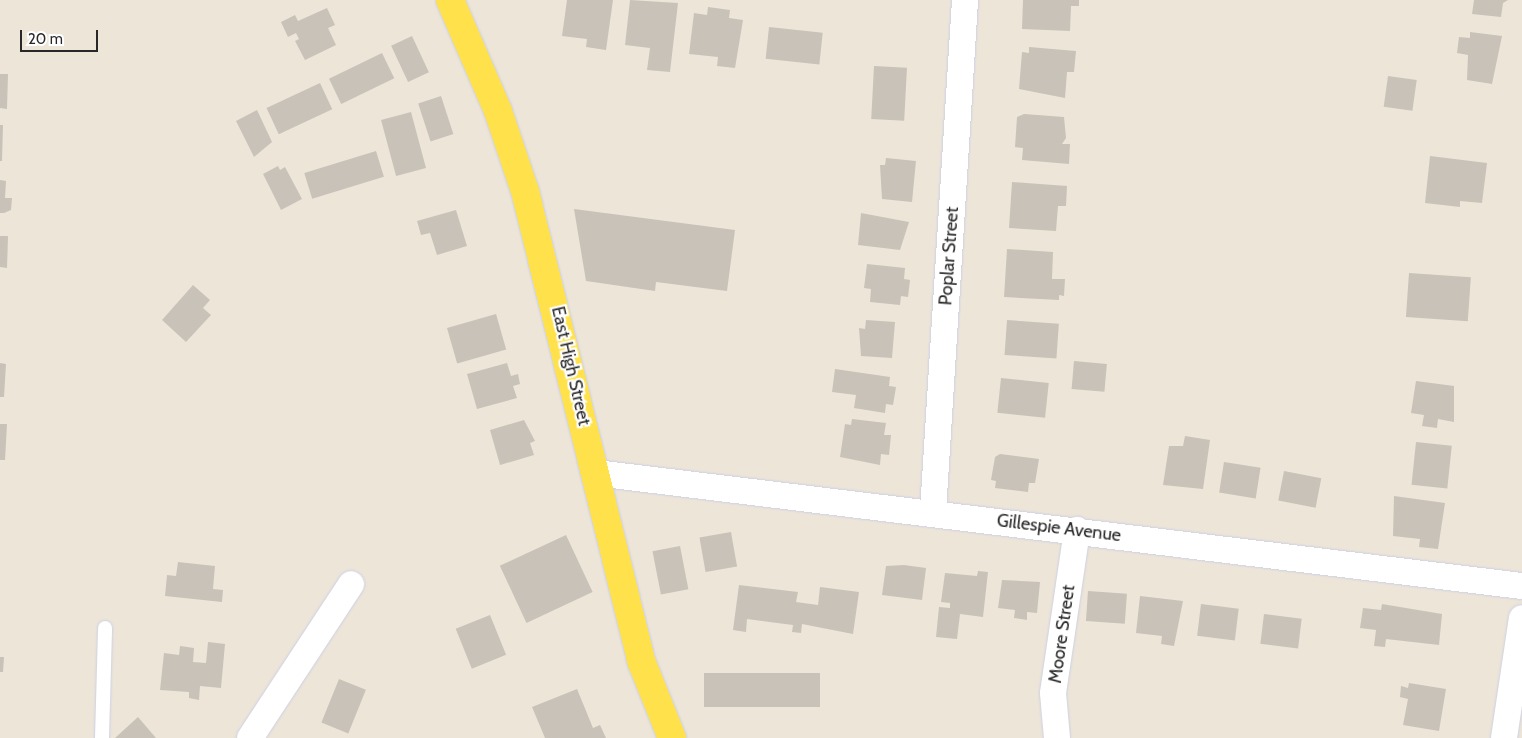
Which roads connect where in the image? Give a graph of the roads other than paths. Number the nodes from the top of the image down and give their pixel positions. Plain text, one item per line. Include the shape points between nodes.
1 (450, 0) edge
2 (965, 0) edge
3 (596, 473) junction
4 (933, 512) junction
5 (1077, 530) junction
6 (351, 584) dead end
7 (1522, 586) edge
8 (1522, 618) edge
9 (106, 628) dead end
10 (102, 738) edge
11 (250, 738) edge
12 (672, 738) edge
13 (1057, 738) edge
14 (1504, 738) edge

1 - 3 main road, East High Street via 498,111 525,191
2 - 4 street, Poplar Street
3 - 4 street, Gillespie Avenue
3 - 12 main road, East High Street via 642,663
4 - 5 street, Gillespie Avenue
5 - 7 street, Gillespie Avenue
5 - 13 street, Moore Street via 1053,693
6 - 11 street
8 - 14 street
9 - 10 lane

